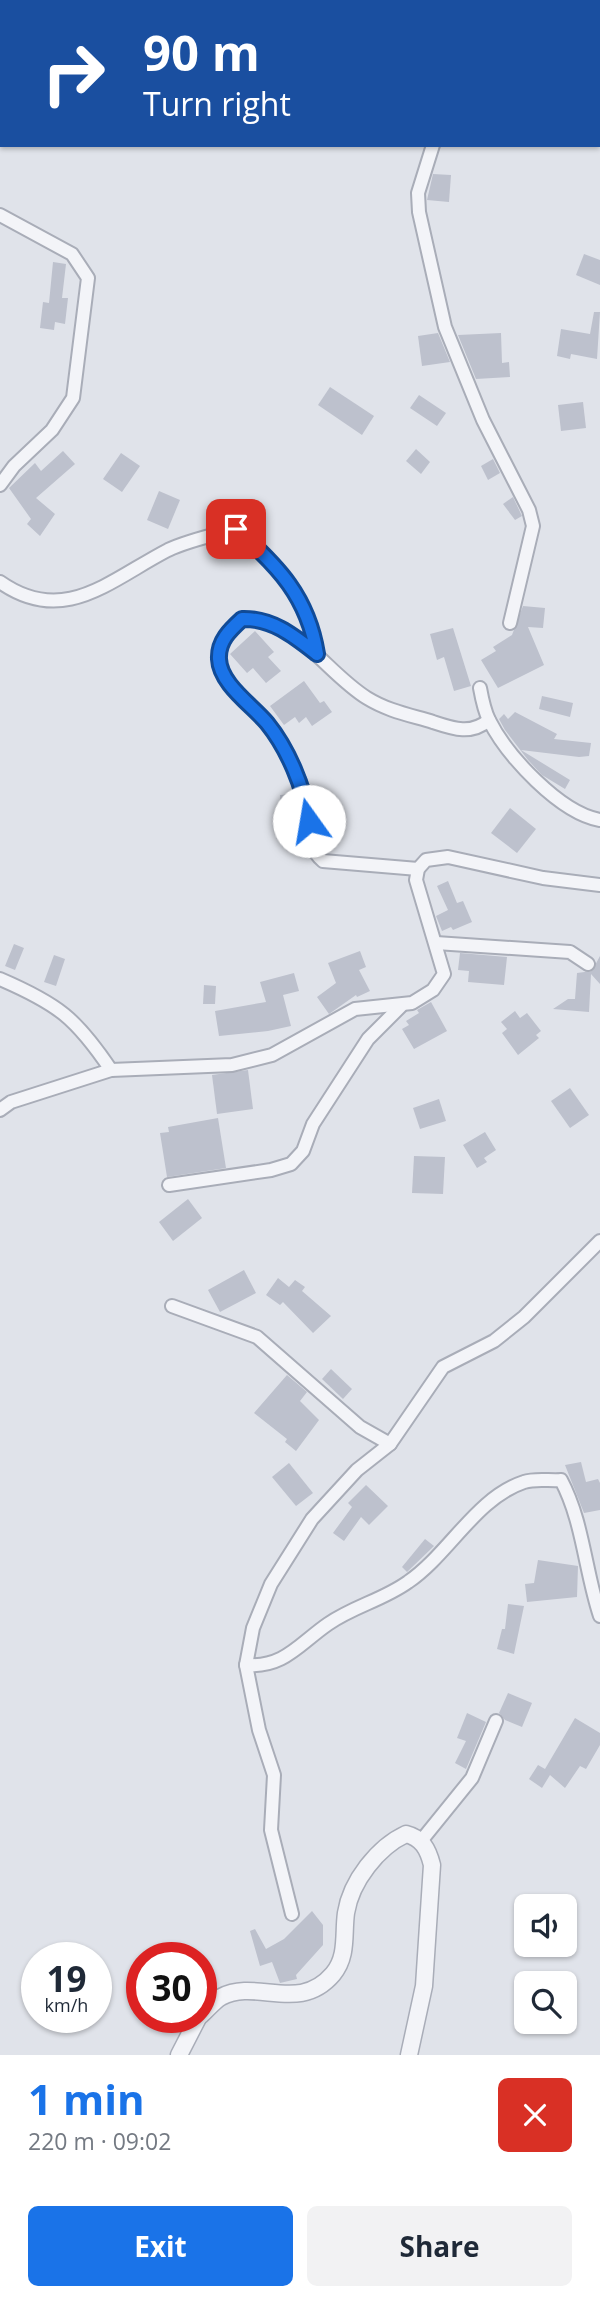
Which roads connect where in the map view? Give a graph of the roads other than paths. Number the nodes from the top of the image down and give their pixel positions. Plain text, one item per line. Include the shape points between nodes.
1 (432, 147) edge
2 (0, 215) edge
3 (0, 485) edge
4 (0, 582) edge
5 (510, 623) dead end
6 (317, 654) junction
7 (480, 688) dead end
8 (489, 720) junction
9 (600, 820) edge
10 (418, 869) junction
11 (600, 885) edge
12 (436, 943) junction
13 (587, 964) dead end
14 (0, 979) edge
15 (401, 1006) junction
16 (111, 1070) junction
17 (0, 1110) edge
18 (169, 1185) dead end
19 (600, 1241) edge
20 (172, 1306) dead end
21 (390, 1444) junction
22 (600, 1616) edge
23 (246, 1665) junction
24 (496, 1721) dead end
25 (421, 1842) junction
26 (292, 1913) dead end
27 (217, 2001) edge
28 (190, 2033) edge
29 (178, 2055) edge
30 (409, 2055) edge

1 - 5 street via 418,193 419,212 445,327 533,526
2 - 3 street via 72,254 88,278 73,398 52,430
4 - 6 street via 21,596 60,602 92,594 172,548 236,529 267,557 292,589 312,624
6 - 8 street via 348,684 394,711 463,730 479,728
6 - 10 street via 261,618 242,619 220,645 219,662 232,686 278,739 306,795 316,856 323,861
7 - 8 street
8 - 9 street via 523,767 571,809
10 - 11 street via 426,860 448,857
10 - 12 street via 416,880
12 - 13 street via 570,952
12 - 15 street via 444,974 433,990
14 - 16 street via 67,1013
15 - 16 street via 355,1009 272,1055 232,1065
15 - 18 street via 368,1039 313,1124 303,1151 290,1164
16 - 17 street via 11,1102
19 - 21 street via 524,1317 494,1341 443,1367
20 - 21 street via 257,1337 360,1427
21 - 23 street via 357,1470 312,1518 271,1584 253,1628
22 - 23 street via 572,1501 561,1480 525,1481 485,1506 410,1581 382,1599 355,1607 289,1655 265,1667
23 - 26 street via 274,1775 271,1830
24 - 25 street via 472,1778
25 - 27 street via 406,1834 377,1853 346,1910 344,1954 333,1974 314,1989 285,1996 254,1991
25 - 30 street via 432,1865 431,1898 424,1986
28 - 29 street

